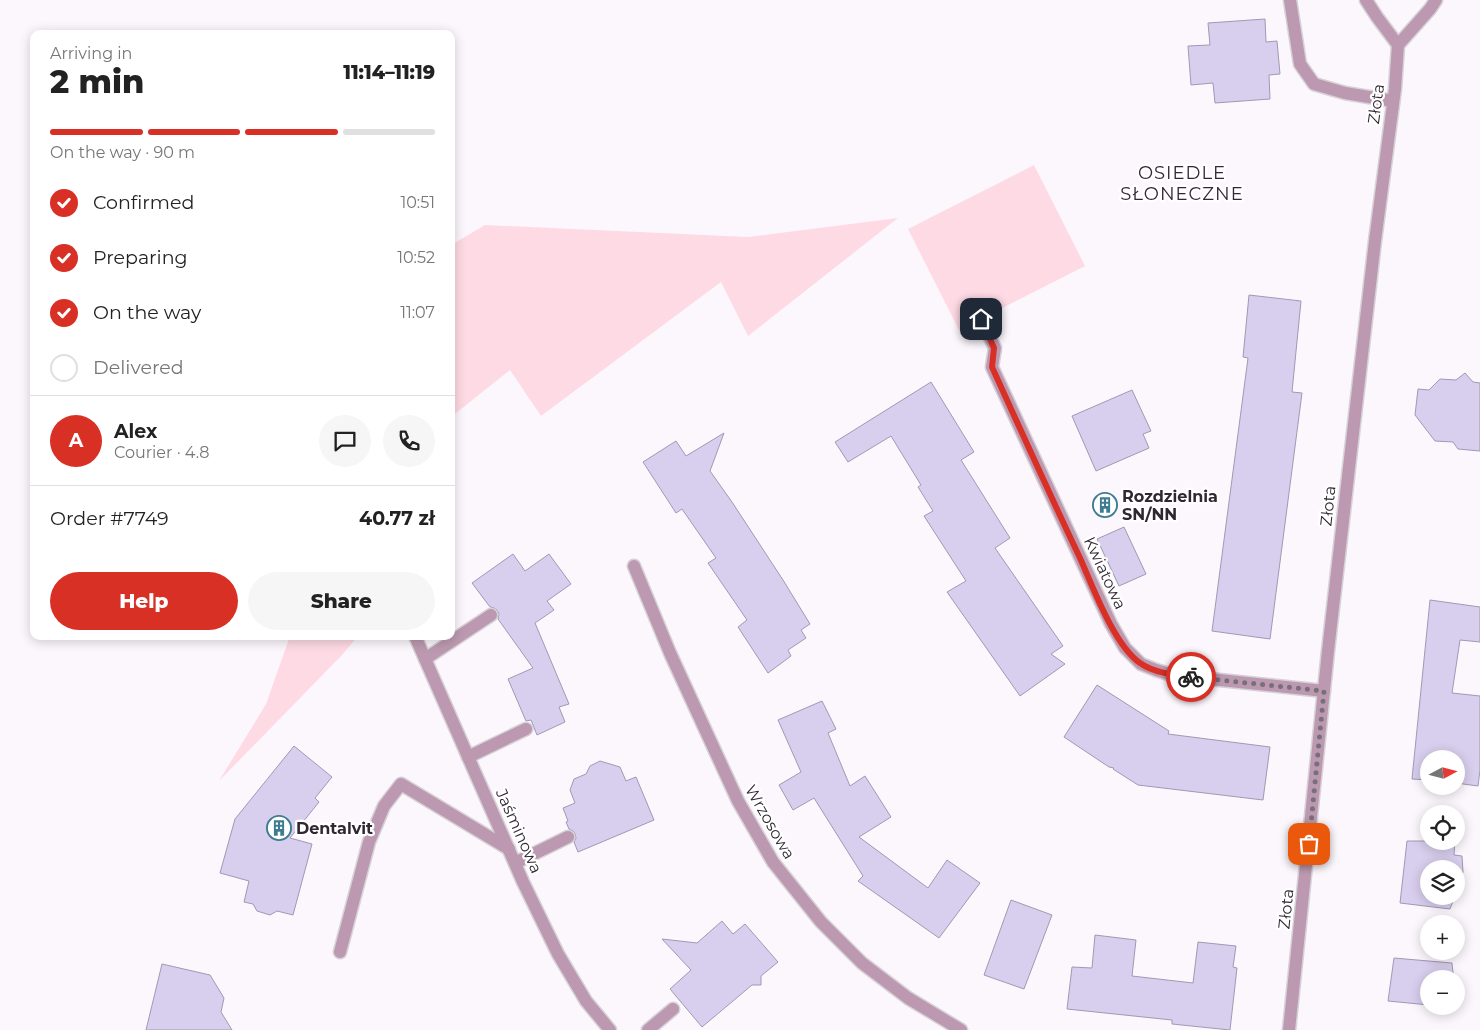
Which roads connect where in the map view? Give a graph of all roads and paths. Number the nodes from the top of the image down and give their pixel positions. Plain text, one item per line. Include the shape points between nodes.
1 (1290, 0) edge
2 (1366, 0) edge
3 (1436, 0) edge
4 (1398, 45) junction
5 (1392, 101) junction
6 (981, 319) dead end
7 (634, 566) dead end
8 (491, 615) dead end
9 (455, 639) edge
10 (418, 640) edge
11 (454, 640) edge
12 (425, 659) junction
13 (1324, 691) junction
14 (526, 729) dead end
15 (468, 757) junction
16 (568, 837) dead end
17 (508, 849) junction
18 (515, 863) junction
19 (340, 952) dead end
20 (673, 1009) dead end
21 (610, 1030) edge
22 (648, 1030) edge
23 (961, 1030) edge
24 (1289, 1030) edge

1 - 5 street via 1300,64 1314,84
2 - 4 street
3 - 4 street
4 - 5 street, Złota
5 - 13 street, Złota
6 - 13 street, Kwiatowa via 994,348 992,367 1124,648 1141,664 1172,675
7 - 23 street, Wrzosowa via 738,801 772,862 821,922 862,963 908,998
8 - 9 street
10 - 12 street, Jaśminowa
11 - 12 street
12 - 15 street, Jaśminowa
13 - 24 street, Złota
14 - 15 street
15 - 17 street, Jaśminowa
16 - 18 street
17 - 18 street, Jaśminowa
17 - 19 street via 401,784 384,806 369,842
18 - 21 street, Jaśminowa via 558,954 586,1000
20 - 22 street

